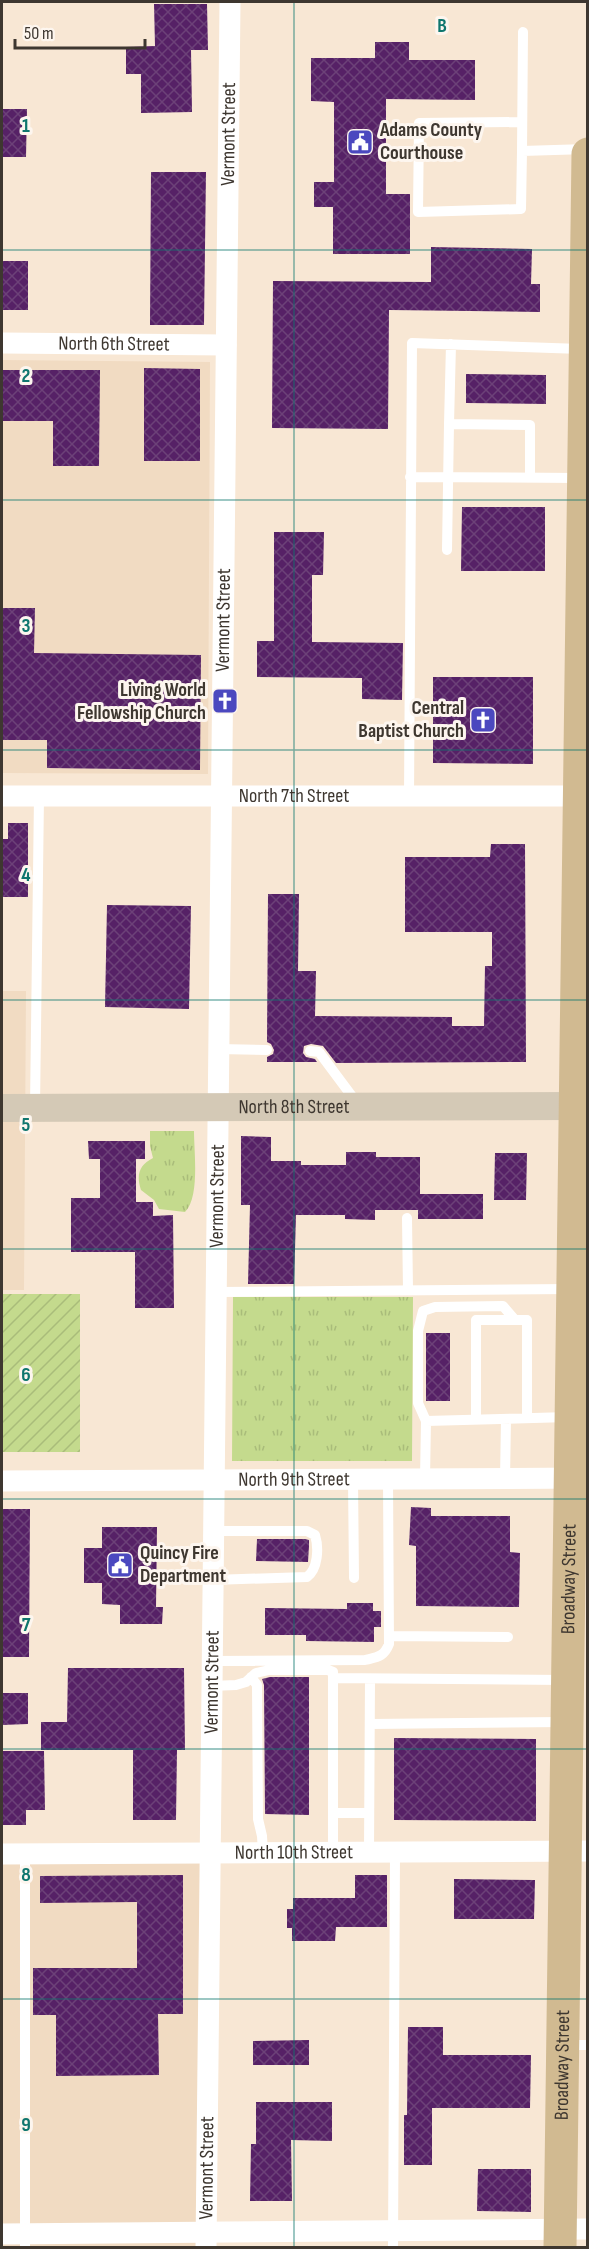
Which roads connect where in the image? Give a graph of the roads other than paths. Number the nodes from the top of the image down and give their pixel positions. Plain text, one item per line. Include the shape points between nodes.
1 (230, 2) edge
2 (523, 32) dead end
3 (522, 122) junction
4 (588, 149) edge
5 (522, 151) junction
6 (588, 154) edge
7 (586, 278) edge
8 (2, 343) edge
9 (226, 345) junction
10 (451, 345) junction
11 (586, 349) edge
12 (449, 424) junction
13 (410, 477) junction
14 (448, 477) junction
15 (530, 477) junction
16 (583, 478) junction
17 (447, 550) dead end
18 (584, 630) edge
19 (222, 795) junction
20 (2, 796) edge
21 (39, 796) junction
22 (583, 796) edge
23 (409, 797) junction
24 (582, 929) edge
25 (582, 974) edge
26 (218, 1049) junction
27 (267, 1050) dead end
28 (310, 1051) dead end
29 (359, 1106) junction
30 (581, 1106) edge
31 (217, 1107) junction
32 (2, 1108) edge
33 (35, 1108) junction
34 (407, 1218) dead end
35 (573, 1289) junction
36 (408, 1290) junction
37 (215, 1292) junction
38 (515, 1320) junction
39 (572, 1417) junction
40 (527, 1418) junction
41 (476, 1419) junction
42 (506, 1419) junction
43 (426, 1421) junction
44 (579, 1478) edge
45 (353, 1479) junction
46 (388, 1479) junction
47 (425, 1479) junction
48 (505, 1479) junction
49 (2, 1481) edge
50 (213, 1481) junction
51 (213, 1531) junction
52 (354, 1578) dead end
53 (212, 1580) junction
54 (389, 1636) junction
55 (508, 1637) dead end
56 (211, 1661) junction
57 (251, 1677) junction
58 (333, 1678) junction
59 (370, 1678) junction
60 (568, 1680) junction
61 (211, 1686) junction
62 (568, 1722) junction
63 (370, 1724) junction
64 (369, 1813) junction
65 (333, 1814) junction
66 (577, 1851) edge
67 (333, 1852) junction
68 (369, 1852) junction
69 (395, 1852) junction
70 (210, 1853) junction
71 (264, 1853) junction
72 (2, 1854) edge
73 (25, 1854) junction
74 (575, 2045) edge
75 (2, 2234) edge
76 (569, 2235) edge
77 (393, 2239) edge
78 (206, 2240) edge
79 (25, 2241) edge

1 - 9 street, Vermont Street
2 - 3 lane
3 - 5 lane
3 - 5 lane via 419,123 418,212 522,209
4 - 5 lane
6 - 7 main road, Broadway Street
7 - 11 main road, Broadway Street
8 - 9 street, North 6th Street
9 - 19 street, Vermont Street
10 - 11 lane
10 - 12 lane
10 - 13 lane via 412,343
11 - 16 main road, Broadway Street
12 - 14 lane
12 - 15 lane via 530,425
13 - 14 lane
13 - 23 lane
14 - 15 lane
14 - 17 lane
15 - 16 lane
16 - 18 main road, Broadway Street
18 - 22 main road, Broadway Street
19 - 21 street, North 7th Street
19 - 23 street, North 7th Street
19 - 26 street, Vermont Street
20 - 21 street, North 7th Street
21 - 33 lane
22 - 23 street, North 7th Street
22 - 24 main road, Broadway Street
24 - 25 main road, Broadway Street
25 - 30 main road, Broadway Street
26 - 27 lane
26 - 31 street, Vermont Street
28 - 29 lane via 319,1052
29 - 30 street, North 8th Street
29 - 31 street, North 8th Street
30 - 35 main road, Broadway Street
31 - 33 street, North 8th Street
31 - 37 street, Vermont Street
32 - 33 street, North 8th Street
34 - 36 lane
35 - 36 lane
35 - 39 main road, Broadway Street
36 - 37 lane
37 - 50 street, Vermont Street
38 - 40 lane via 527,1320
38 - 41 lane via 476,1320
38 - 43 lane via 503,1306 435,1307 423,1311 418,1331 418,1402
39 - 40 lane
39 - 44 main road, Broadway Street
40 - 42 lane
41 - 42 lane
41 - 43 lane
42 - 48 lane
43 - 47 lane
44 - 48 street, North 9th Street
44 - 60 main road, Broadway Street
45 - 46 street, North 9th Street
45 - 50 street, North 9th Street
45 - 52 lane
46 - 47 street, North 9th Street
46 - 54 lane
47 - 48 street, North 9th Street
49 - 50 street, North 9th Street
50 - 51 street, Vermont Street
51 - 53 street, Vermont Street
51 - 53 lane via 307,1531 317,1541 316,1563 307,1577
53 - 56 street, Vermont Street
54 - 55 lane
54 - 56 lane via 381,1657 364,1660
56 - 61 street, Vermont Street
57 - 58 lane via 269,1670 328,1670 333,1672
57 - 61 lane via 236,1685
57 - 71 lane via 257,1685 258,1819
58 - 59 lane
58 - 65 lane
59 - 60 lane
59 - 63 lane
60 - 62 main road, Broadway Street
61 - 70 street, Vermont Street
62 - 63 lane
62 - 66 main road, Broadway Street
63 - 64 lane
64 - 65 lane
64 - 68 lane
65 - 67 lane
66 - 69 street, North 10th Street
66 - 74 main road, Broadway Street
67 - 68 street, North 10th Street
67 - 71 street, North 10th Street
68 - 69 street, North 10th Street
69 - 77 lane
70 - 71 street, North 10th Street
70 - 73 street, North 10th Street
70 - 78 street, Vermont Street
72 - 73 street, North 10th Street
73 - 79 lane
74 - 76 main road, Broadway Street
75 - 79 street
76 - 77 street
77 - 78 street
78 - 79 street

